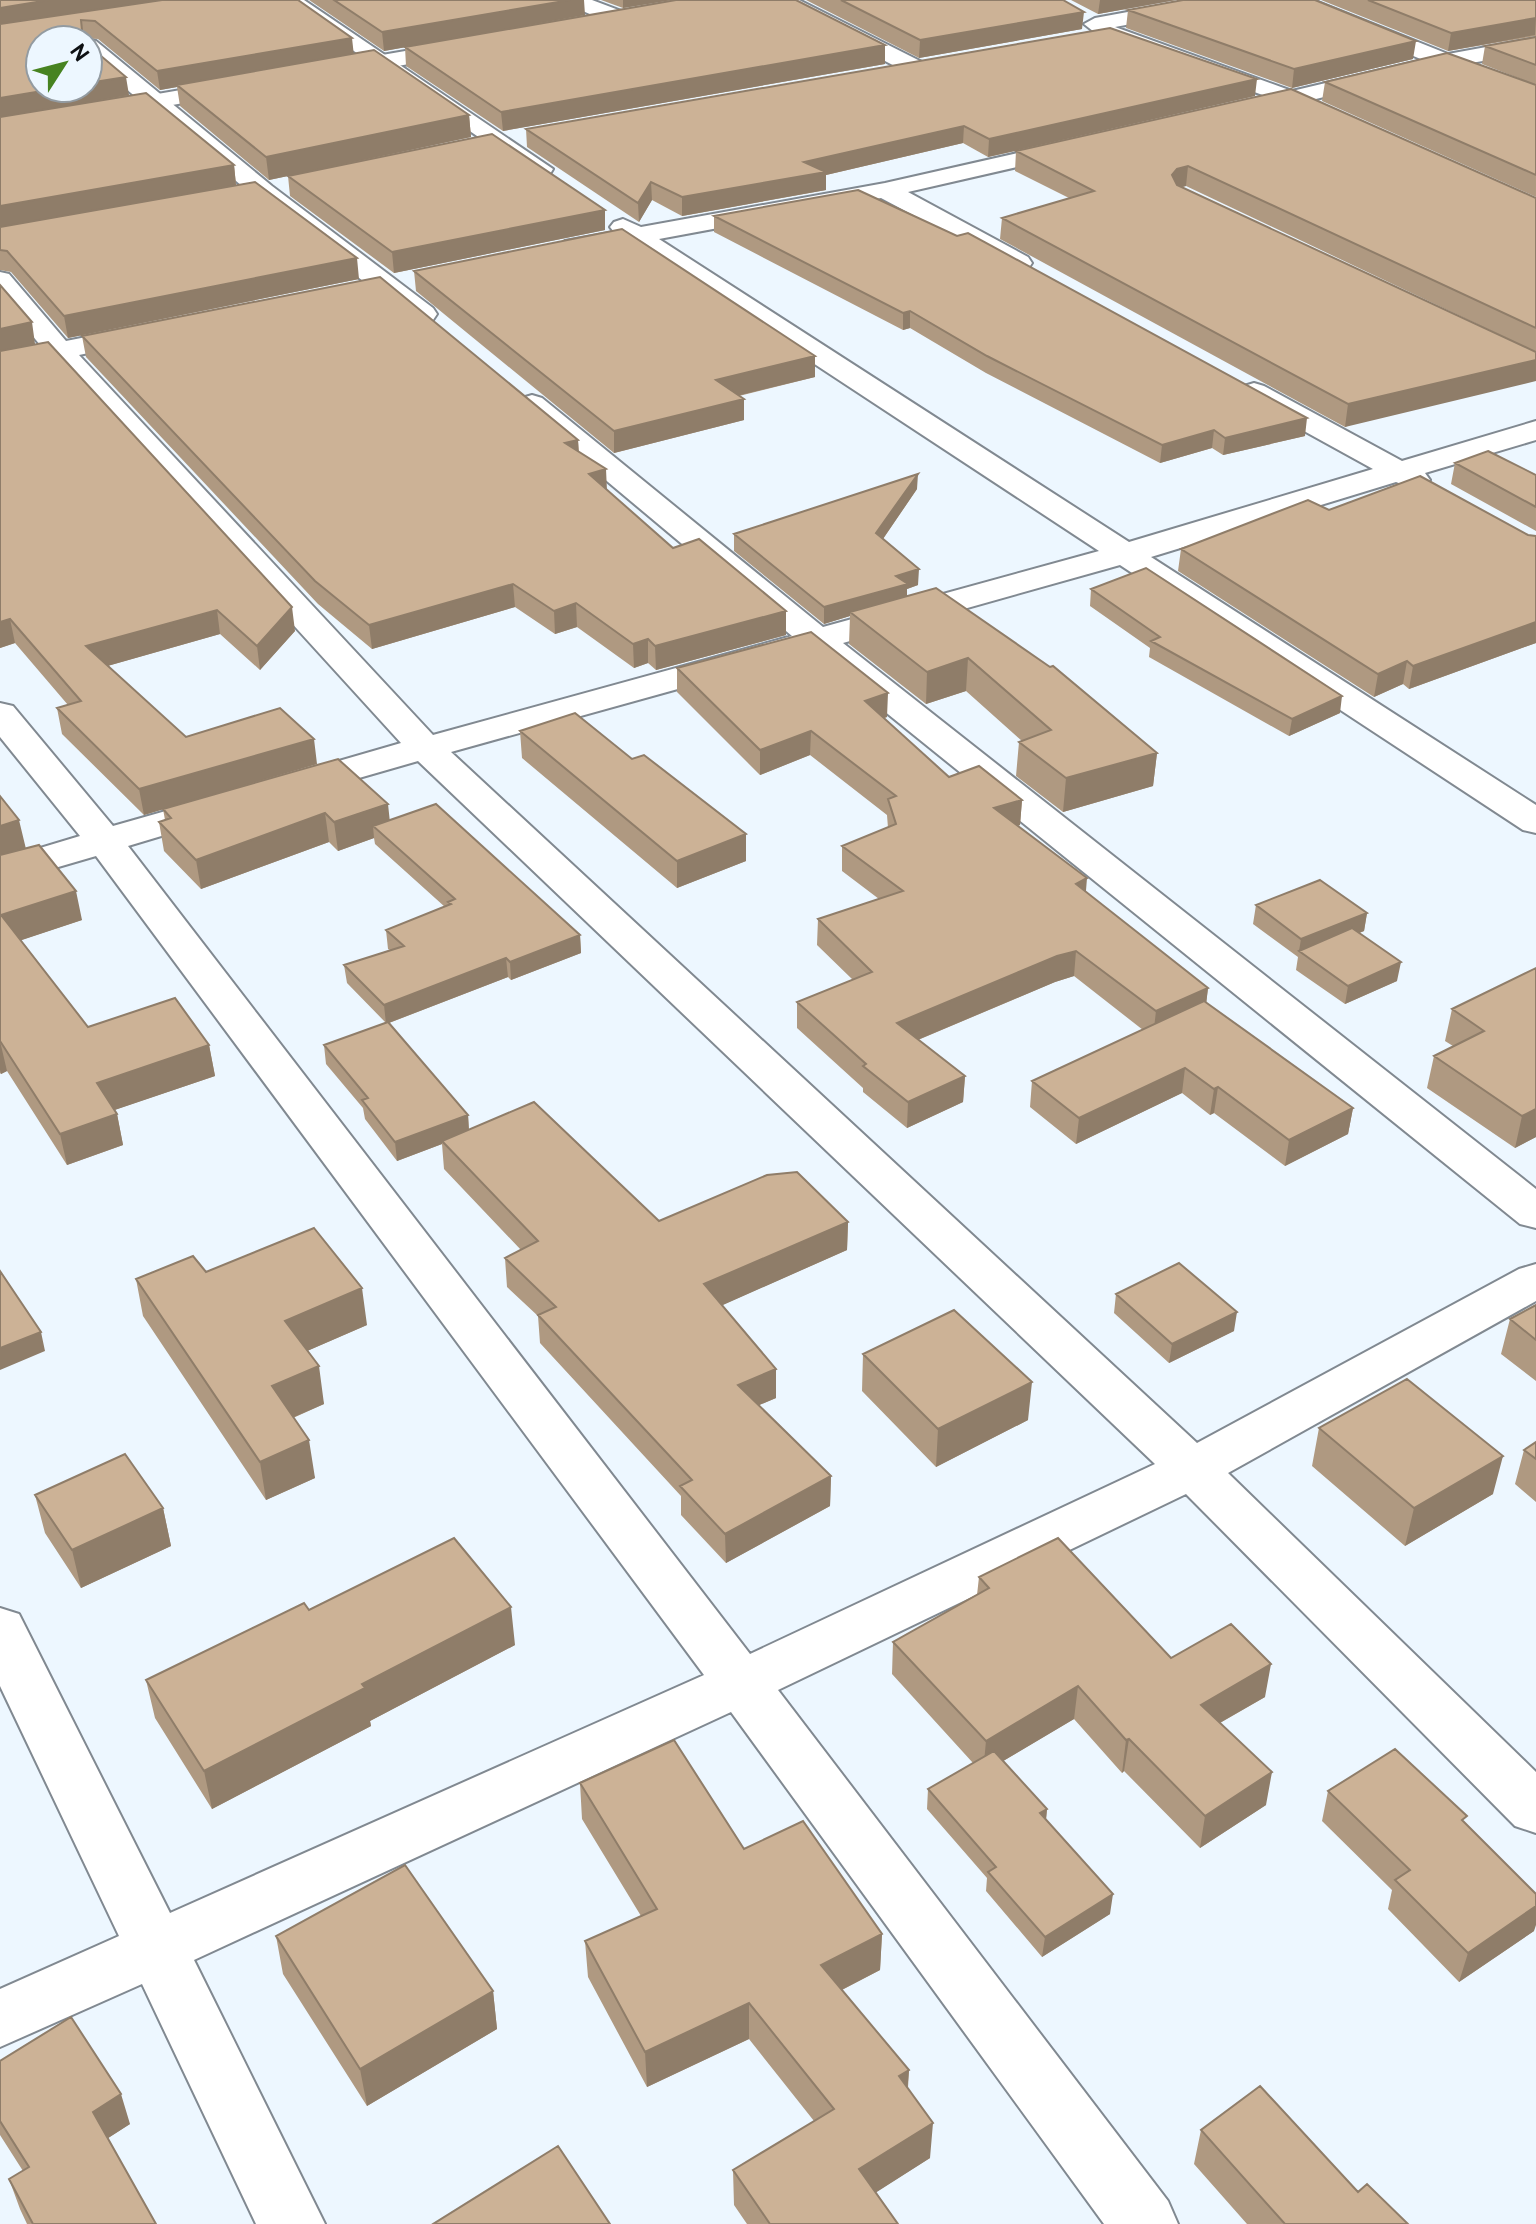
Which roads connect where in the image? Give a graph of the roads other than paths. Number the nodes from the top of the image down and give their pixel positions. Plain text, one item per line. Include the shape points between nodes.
1 (290, 0) edge
2 (573, 0) edge
3 (783, 0) edge
4 (1228, 0) edge
5 (1295, 0) edge
6 (1071, 12) edge
7 (653, 14) edge
8 (624, 20) junction
9 (579, 28) edge
10 (1096, 33) junction
11 (489, 44) edge
12 (1536, 45) edge
13 (104, 60) edge
14 (1446, 61) junction
15 (384, 62) junction
16 (885, 74) edge
17 (308, 75) edge
18 (262, 83) edge
19 (1536, 96) edge
20 (1291, 98) junction
21 (155, 102) junction
22 (1246, 108) edge
23 (1320, 111) edge
24 (0, 128) edge
25 (532, 136) edge
26 (501, 141) junction
27 (1096, 142) edge
28 (471, 147) edge
29 (562, 184) edge
30 (885, 190) junction
31 (598, 209) edge
32 (635, 235) junction
33 (542, 253) edge
34 (1039, 274) edge
35 (0, 280) edge
36 (168, 328) edge
37 (449, 335) edge
38 (59, 350) junction
39 (0, 363) edge
40 (1234, 381) edge
41 (510, 386) edge
42 (1536, 430) edge
43 (1401, 473) junction
44 (1442, 495) edge
45 (1125, 554) junction
46 (818, 640) junction
47 (0, 714) edge
48 (425, 748) junction
49 (1536, 822) edge
50 (104, 840) junction
51 (0, 872) edge
52 (1536, 1213) edge
53 (1536, 1280) edge
54 (1192, 1469) junction
55 (0, 1629) edge
56 (741, 1683) junction
57 (1536, 1809) edge
58 (157, 1947) junction
59 (0, 2019) edge
60 (291, 2224) edge
61 (1144, 2224) edge

1 - 15 street
2 - 8 street
3 - 16 street via 923,67
4 - 10 street
5 - 14 street
6 - 10 street
7 - 8 street
8 - 9 street
10 - 20 street
11 - 15 street
12 - 14 street
13 - 21 street
14 - 19 street
14 - 20 street
15 - 17 street
15 - 26 street
18 - 21 street
20 - 22 street
20 - 23 street
21 - 24 street
21 - 37 street
25 - 26 street
26 - 28 street
26 - 29 street
27 - 30 street
30 - 32 street
30 - 34 street
31 - 32 street
32 - 33 street
32 - 45 street
35 - 38 street
36 - 38 street
38 - 39 street
38 - 48 street
40 - 43 street
41 - 46 street
42 - 43 street
43 - 44 street
43 - 45 street
45 - 46 street
45 - 49 street
46 - 48 street
46 - 52 street
47 - 50 street
48 - 50 street
48 - 54 street
50 - 51 street
50 - 56 street
53 - 54 street
54 - 56 street
54 - 57 street
55 - 58 street
56 - 58 street
56 - 61 street
58 - 59 street
58 - 60 street

